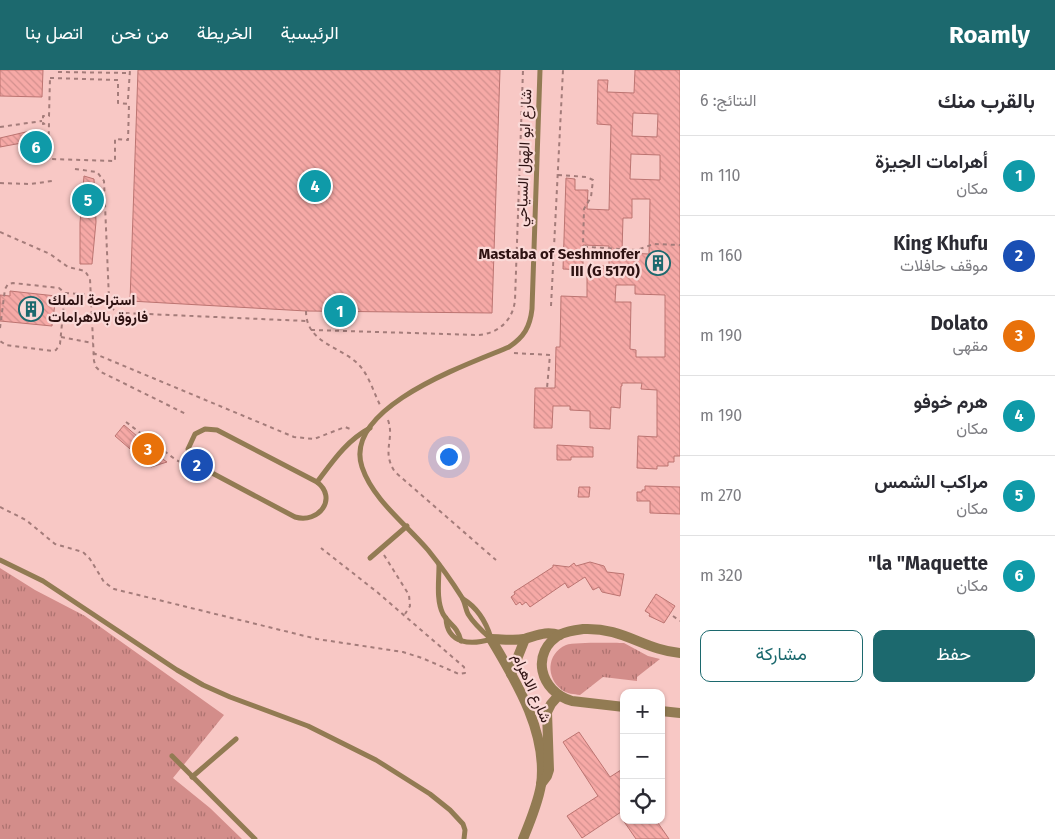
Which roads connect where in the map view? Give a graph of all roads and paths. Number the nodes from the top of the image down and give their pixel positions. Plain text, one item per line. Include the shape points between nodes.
1 (523, 70) edge
2 (540, 70) edge
3 (563, 70) edge
4 (58, 72) dead end
5 (129, 72) edge
6 (128, 99) dead end
7 (43, 121) junction
8 (0, 127) edge
9 (75, 169) dead end
10 (558, 174) junction
11 (52, 181) dead end
12 (0, 183) edge
13 (0, 232) edge
14 (680, 245) edge
15 (65, 293) junction
16 (90, 295) junction
17 (551, 306) dead end
18 (306, 311) dead end
19 (306, 321) junction
20 (0, 328) edge
21 (311, 330) junction
22 (61, 337) junction
23 (0, 341) edge
24 (93, 343) junction
25 (93, 353) junction
26 (510, 353) dead end
27 (547, 388) dead end
28 (384, 412) junction
29 (186, 414) dead end
30 (126, 422) dead end
31 (370, 428) junction
32 (359, 434) junction
33 (197, 466) junction
34 (316, 482) junction
35 (0, 507) edge
36 (406, 526) junction
37 (321, 548) dead end
38 (380, 549) junction
39 (370, 558) dead end
40 (0, 560) edge
41 (496, 560) dead end
42 (439, 565) junction
43 (463, 599) junction
44 (404, 614) junction
45 (673, 616) dead end
46 (680, 621) edge
47 (560, 634) junction
48 (491, 639) junction
49 (525, 639) junction
50 (680, 653) edge
51 (511, 674) junction
52 (558, 696) junction
53 (620, 707) edge
54 (665, 711) edge
55 (680, 713) edge
56 (236, 738) dead end
57 (172, 756) dead end
58 (192, 777) junction
59 (541, 784) junction
60 (254, 839) edge
61 (464, 839) edge
62 (523, 839) edge

1 - 21 path via 515,300 509,319 499,329 479,335
2 - 28 lane, شارع ابو الهول السياحي via 532,309 526,332 509,347 426,382
3 - 10 path
4 - 5 path
5 - 6 path
7 - 7 path via 43,116 49,116 50,78 118,80 118,104 129,104 128,140 115,139 115,161 48,159 49,123 43,124
7 - 8 path
9 - 19 path via 98,172 104,181 109,299 115,311
10 - 14 path via 592,180 591,197 584,209 583,244 586,247 637,250 654,244
10 - 17 path
11 - 12 path
13 - 16 path via 50,254 68,267 85,271 90,279
15 - 16 path
15 - 20 path via 59,288 8,284
15 - 22 path
16 - 24 path
18 - 19 path
19 - 21 path
21 - 28 path via 360,366
22 - 23 path via 58,348 53,351 6,345
22 - 24 path
24 - 25 path
25 - 29 path via 94,364 101,372
25 - 32 path via 300,439 314,439 345,427
26 - 27 path via 550,355
28 - 31 lane, شارع ابو الهول السياحي
28 - 41 path via 391,431 388,455 395,472
30 - 33 path via 176,460
31 - 32 lane
31 - 36 lane, شارع ابو الهول السياحي via 360,452 362,466 376,491
32 - 34 lane via 340,451
33 - 34 lane via 189,455 190,443 195,434 212,429
33 - 34 lane via 300,518 309,519 323,508 325,492
35 - 44 path via 26,520 55,544 83,552 104,582 114,589 317,639 403,652 465,673 464,667
36 - 38 lane
36 - 42 lane, شارع ابو الهول السياحي
37 - 44 path
38 - 39 lane
38 - 44 path via 409,595 410,606
40 - 61 lane via 43,581 203,685 308,726 376,760 450,810 463,824
42 - 43 lane, شارع ابو الهول السياحي
42 - 48 lane via 441,608 461,640 474,644
43 - 48 lane, شارع ابو الهول السياحي via 474,622
43 - 48 lane, شارع ابو الهول السياحي via 478,611
45 - 46 path
47 - 49 street via 541,633
47 - 50 street via 585,629 608,630 652,647
47 - 52 street via 550,643 542,661 545,681
48 - 49 street
48 - 51 street, شارع الاهرام
49 - 51 street
51 - 59 street, شارع الاهرام via 536,735 541,759
52 - 53 street via 572,701
52 - 59 street via 547,712 549,770
54 - 55 street
56 - 58 lane
57 - 58 lane
58 - 60 lane
59 - 62 street, شارع الاهرام

